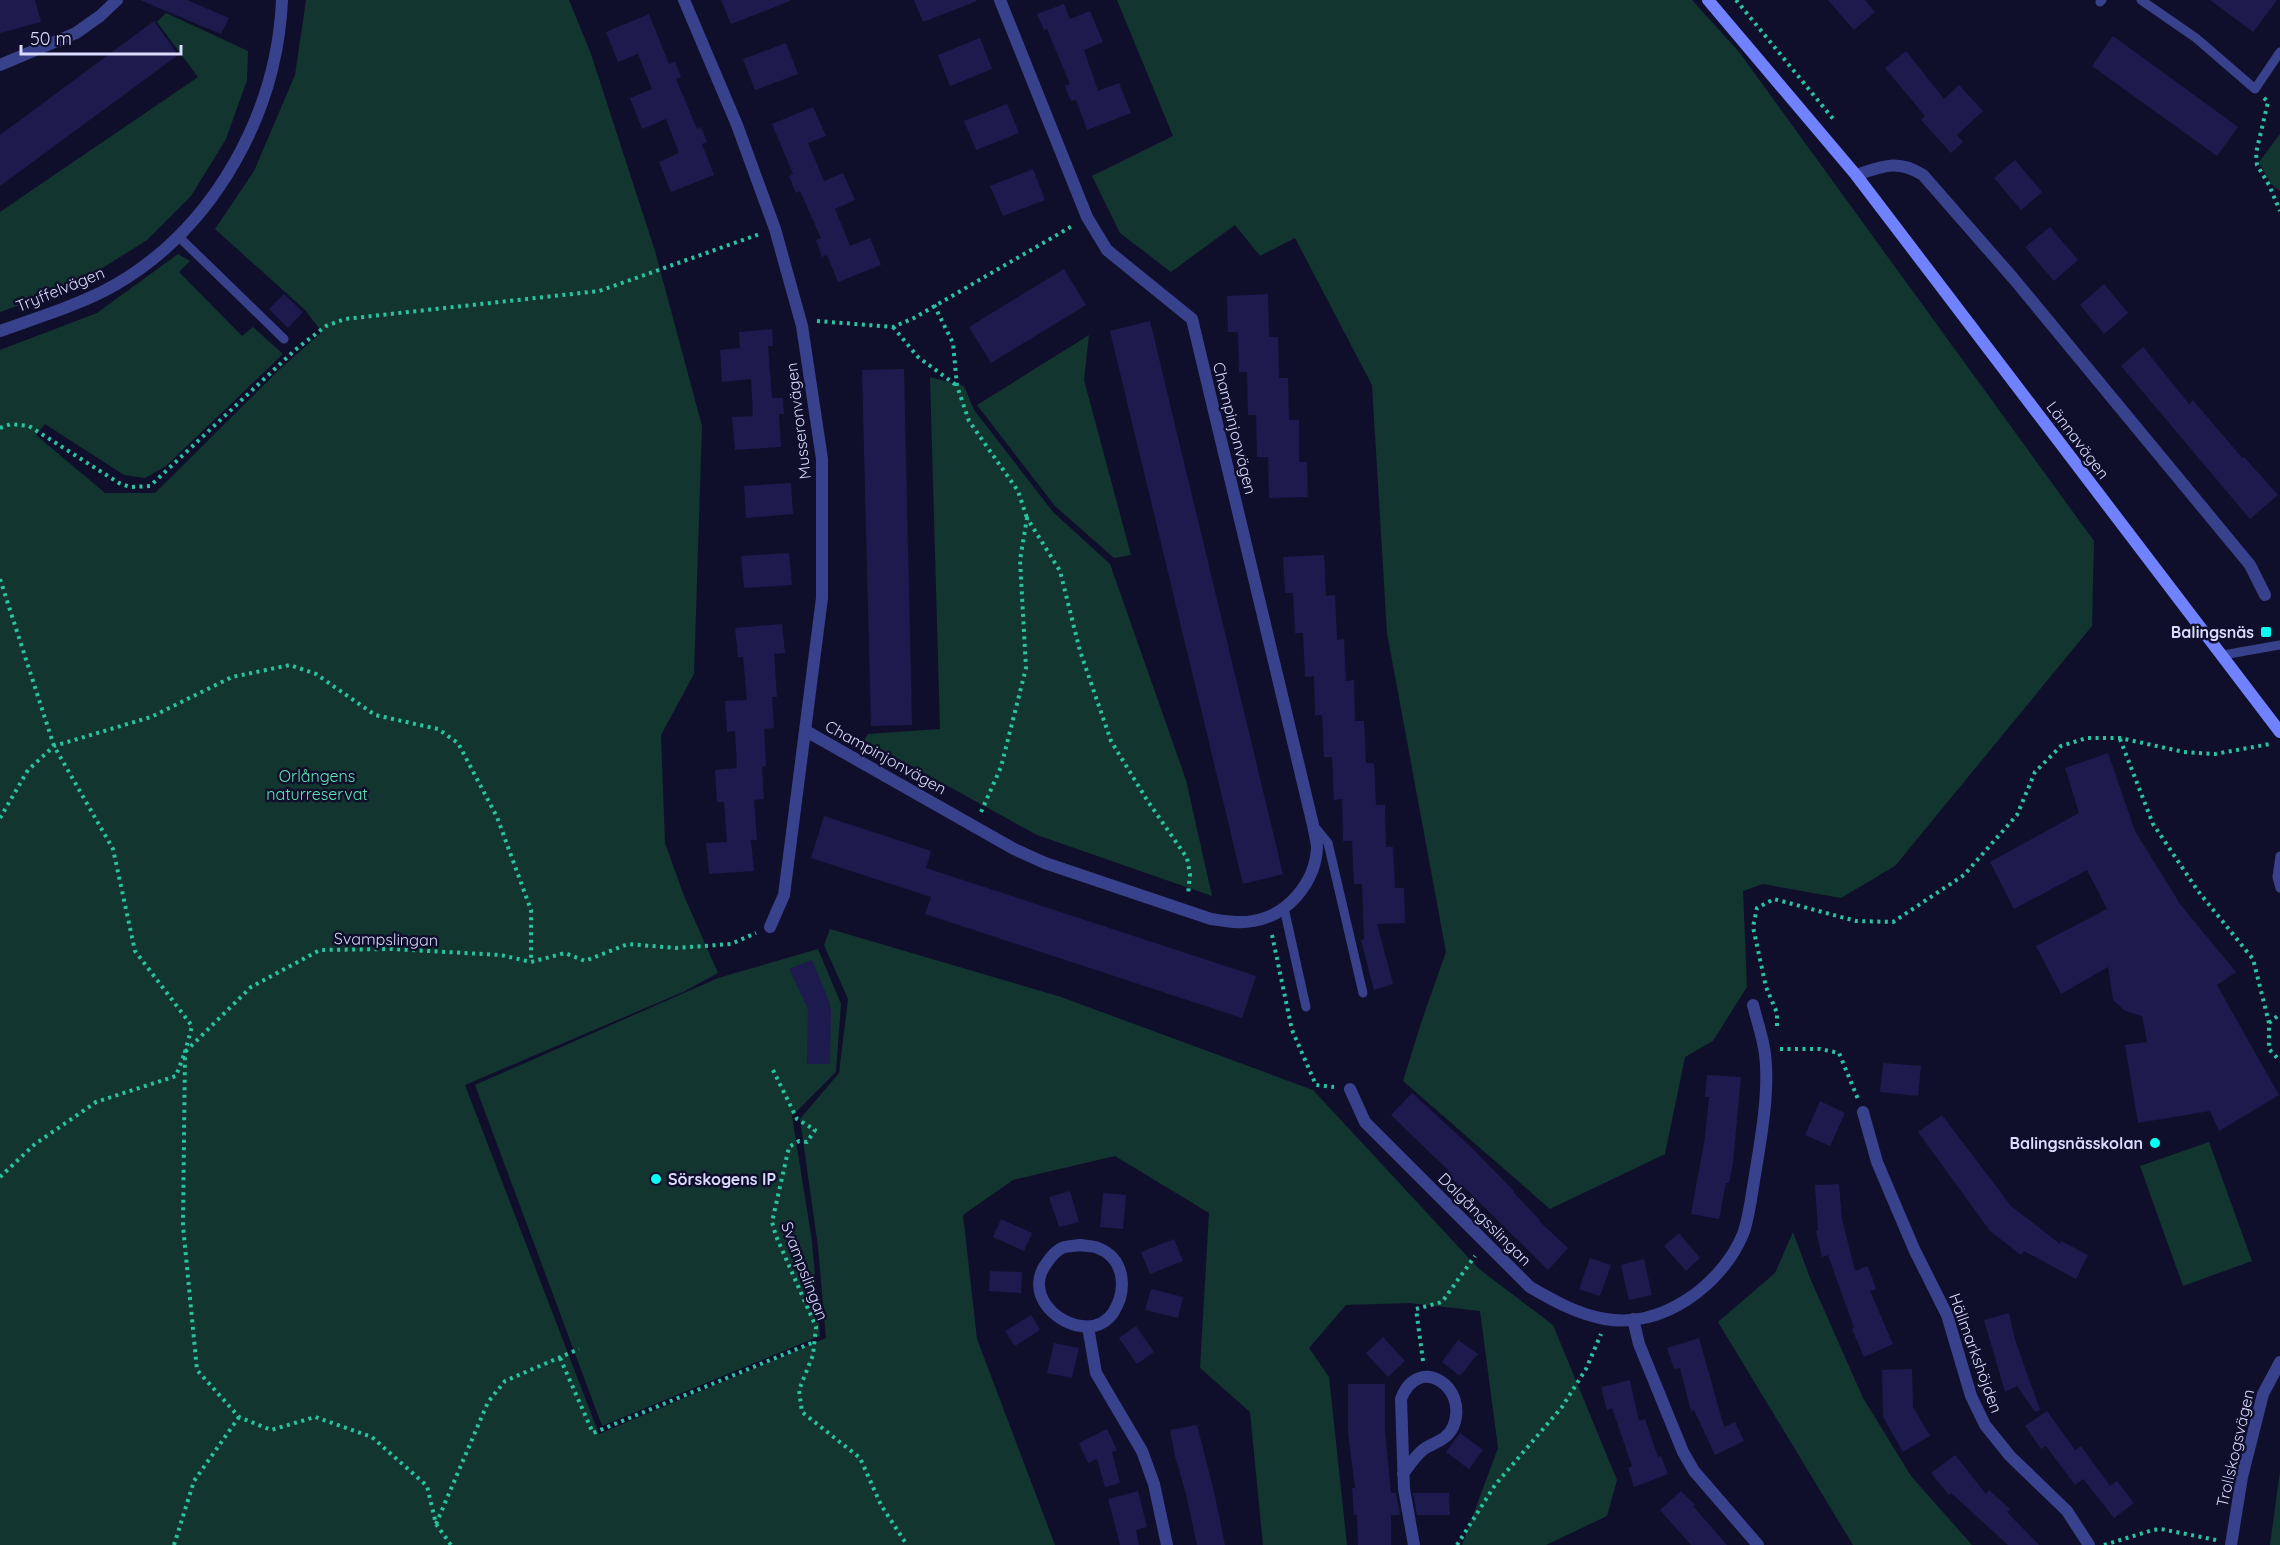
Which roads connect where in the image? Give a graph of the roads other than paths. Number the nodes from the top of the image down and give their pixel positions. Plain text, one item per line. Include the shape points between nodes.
1 (117, 0) edge
2 (282, 0) edge
3 (684, 0) edge
4 (1000, 0) edge
5 (1708, 0) edge
6 (2141, 0) edge
7 (2280, 52) edge
8 (0, 65) edge
9 (1856, 175) junction
10 (178, 236) junction
11 (0, 331) edge
12 (284, 339) dead end
13 (2265, 595) dead end
14 (2280, 645) edge
15 (2223, 655) junction
16 (2278, 728) edge
17 (806, 730) junction
18 (1313, 825) junction
19 (2280, 856) edge
20 (2278, 866) edge
21 (2280, 888) edge
22 (1284, 908) junction
23 (770, 927) road end
24 (1363, 993) dead end
25 (1753, 1005) dead end
26 (1306, 1006) dead end
27 (1350, 1089) dead end
28 (1863, 1112) road end
29 (1633, 1319) junction
30 (1088, 1327) junction
31 (2280, 1362) edge
32 (1403, 1474) junction
33 (2231, 1544) edge
34 (1167, 1545) edge
35 (1414, 1545) edge
36 (1758, 1545) edge
37 (2089, 1545) edge

1 - 8 street via 76,33
2 - 10 street, Tryffelvägen via 270,80 251,132 218,188
3 - 17 street, Musseronvägen via 737,125 775,229 802,326 822,459 822,598
4 - 18 street, Champinjonvägen via 1087,218 1107,250 1192,319
5 - 9 main road, Lännavägen
6 - 7 lane via 2196,38 2254,89
9 - 13 street via 1899,165 1923,175 2250,565
9 - 15 main road, Lännavägen
10 - 11 street, Tryffelvägen via 115,285
10 - 12 lane
14 - 15 lane
15 - 16 main road, Lännavägen
17 - 22 street, Champinjonvägen via 1045,863 1211,919 1253,921
17 - 23 street, Musseronvägen via 784,896
18 - 22 street, Champinjonvägen via 1317,848 1313,867 1306,883
18 - 24 lane via 1328,843
19 - 20 lane
20 - 21 lane
22 - 26 lane
25 - 29 street, Dalgångsslingan via 1766,1070 1760,1146 1743,1234 1727,1263 1709,1284 1677,1306
27 - 29 street, Dalgångsslingan via 1365,1122 1530,1287 1560,1305 1607,1319
28 - 37 street, Hällmarkshöjden via 1877,1162 1947,1315 1971,1396 1984,1425 2067,1511
29 - 36 street via 1639,1344 1683,1452 1694,1471
30 - 30 street via 1100,1325 1119,1302 1123,1285 1120,1268 1099,1248 1062,1248 1042,1269 1039,1283 1043,1301 1053,1316
30 - 34 street via 1096,1373 1142,1451 1154,1484
31 - 33 street, Trollskogsvägen via 2263,1394 2242,1477
32 - 32 street via 1401,1399 1414,1379 1440,1380 1455,1402 1456,1415 1448,1435 1414,1458
32 - 35 street

